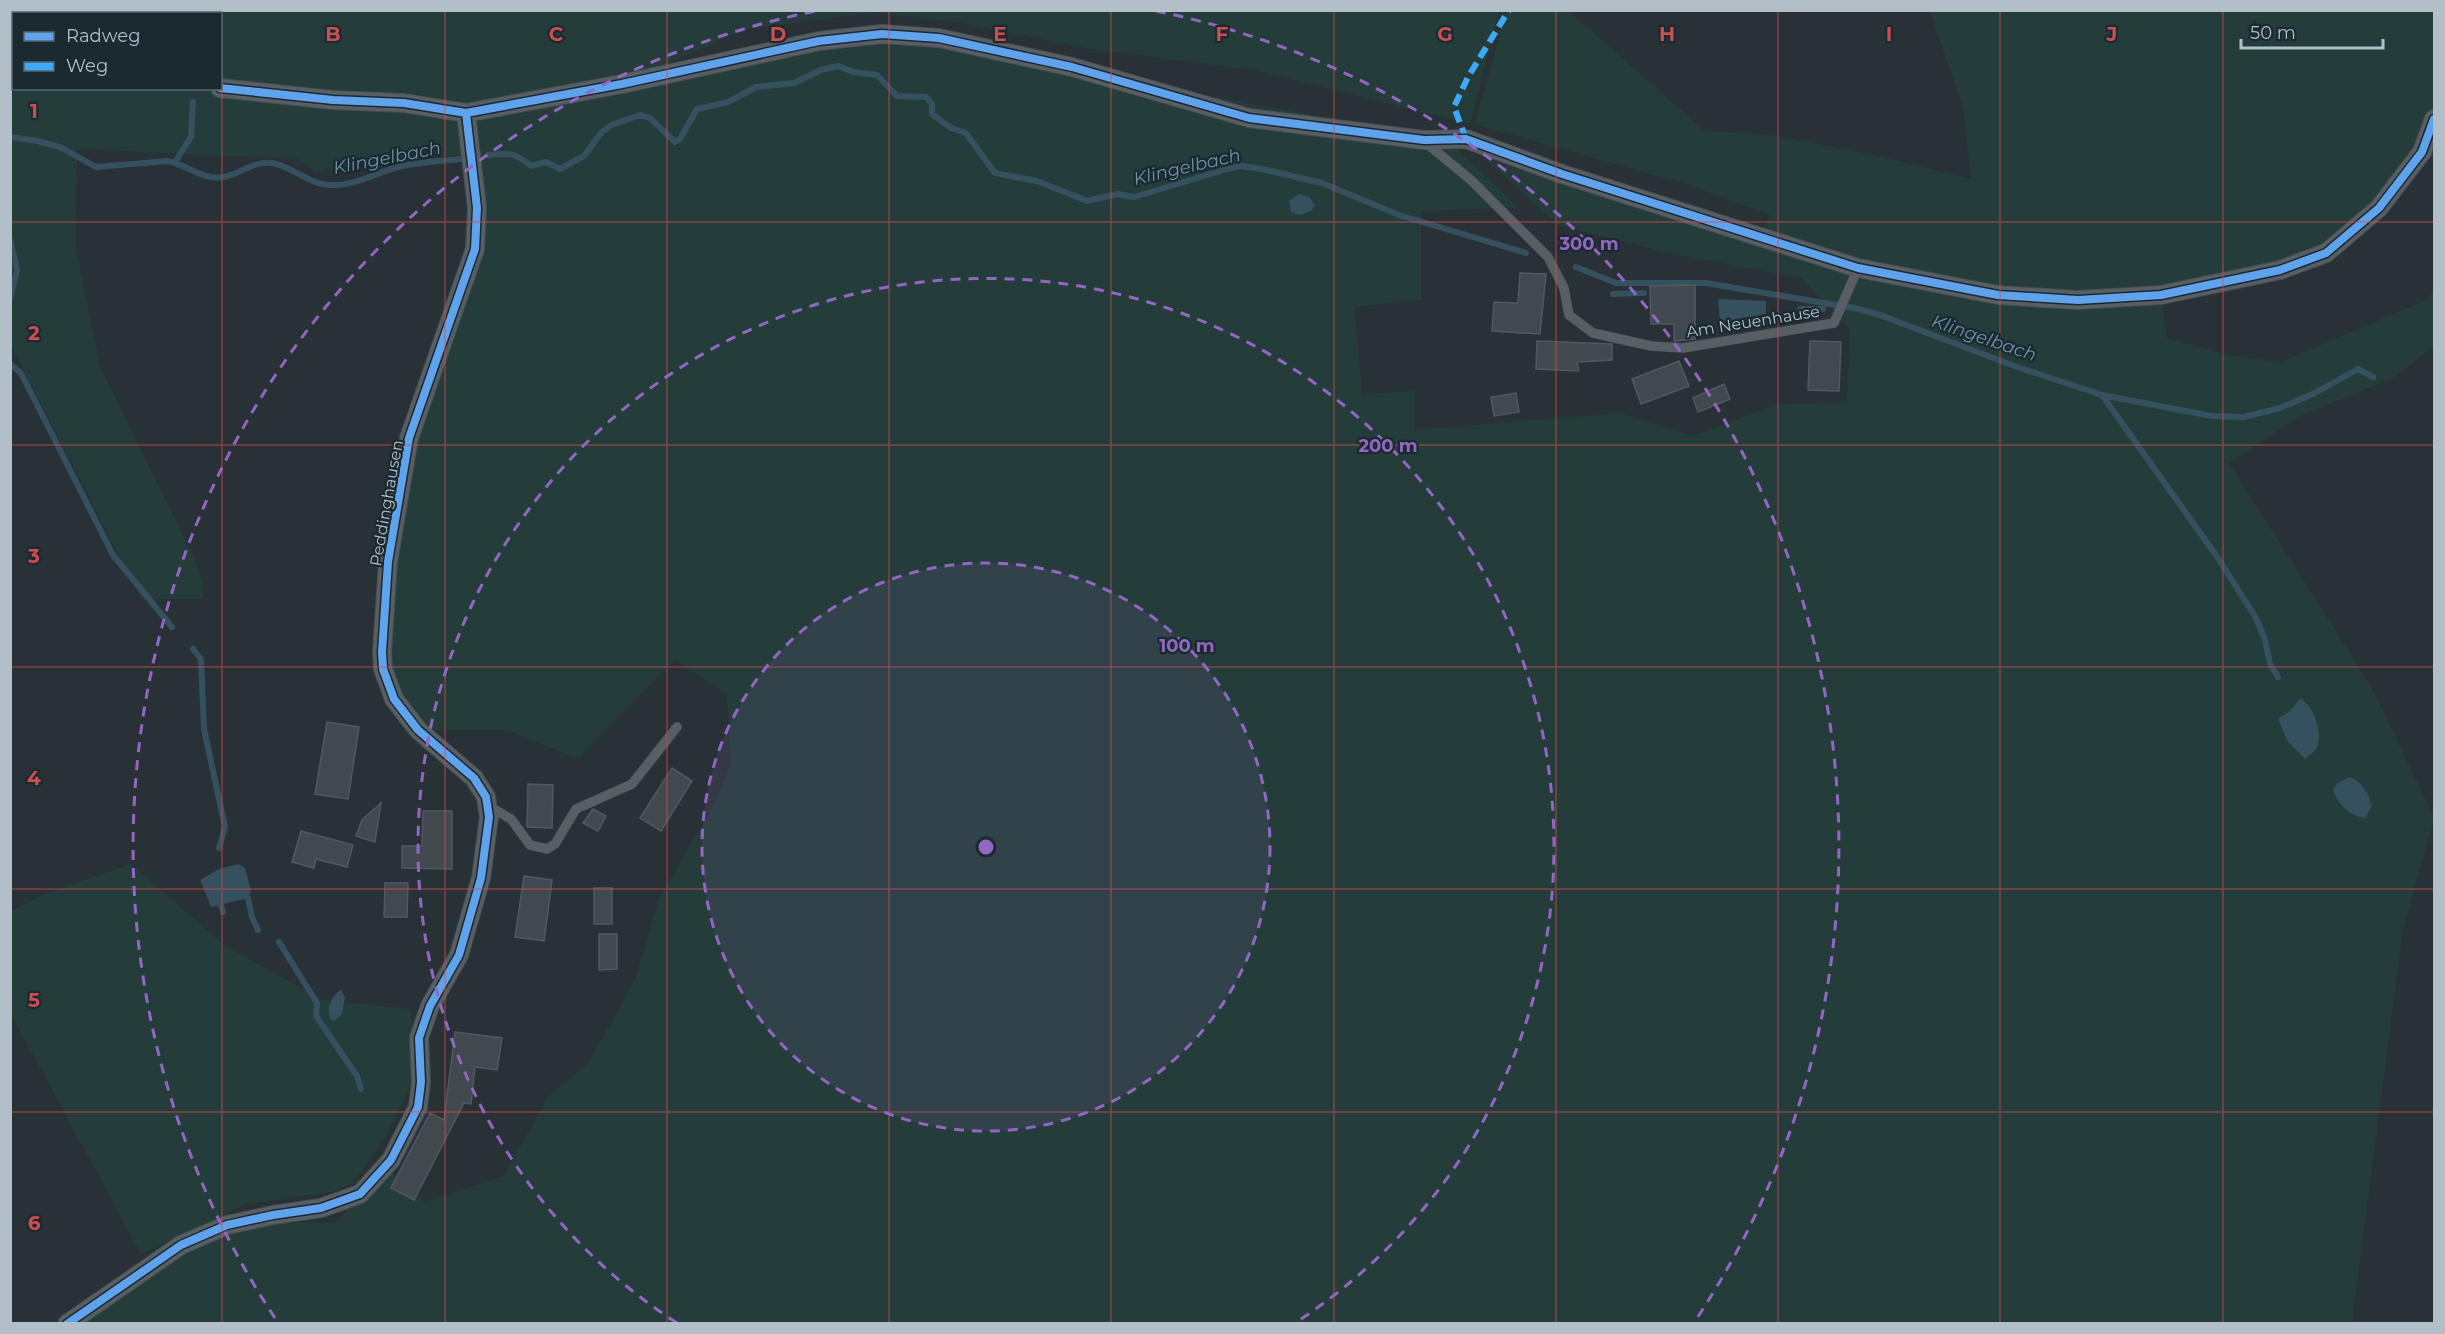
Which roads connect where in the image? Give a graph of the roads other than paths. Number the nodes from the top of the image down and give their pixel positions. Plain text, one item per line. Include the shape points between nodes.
1 (222, 88) edge
2 (466, 113) junction
3 (2434, 119) edge
4 (1424, 140) junction
5 (1858, 268) junction
6 (677, 727) dead end
7 (488, 805) junction
8 (67, 1323) edge

1 - 2 street via 404,103
2 - 4 street via 819,41 882,34 939,38 1072,67 1249,117
2 - 7 street, Peddinghausen via 477,208 475,249 409,438 388,562 382,652 383,669 394,699 418,730 474,778
3 - 5 street via 2422,152 2379,208 2326,253 2280,270 2161,295 2078,300 1998,295
4 - 5 street via 1467,139 1595,185
4 - 5 lane, Am Neuenhause via 1472,180 1548,258 1564,288 1569,315 1593,333 1651,346 1683,348 1834,323
6 - 7 lane via 632,784 576,809 548,849 530,845 511,819
7 - 8 street, Peddinghausen via 481,878 459,955 430,1006 419,1038 418,1107 391,1160 360,1194 321,1208 227,1225 181,1245

